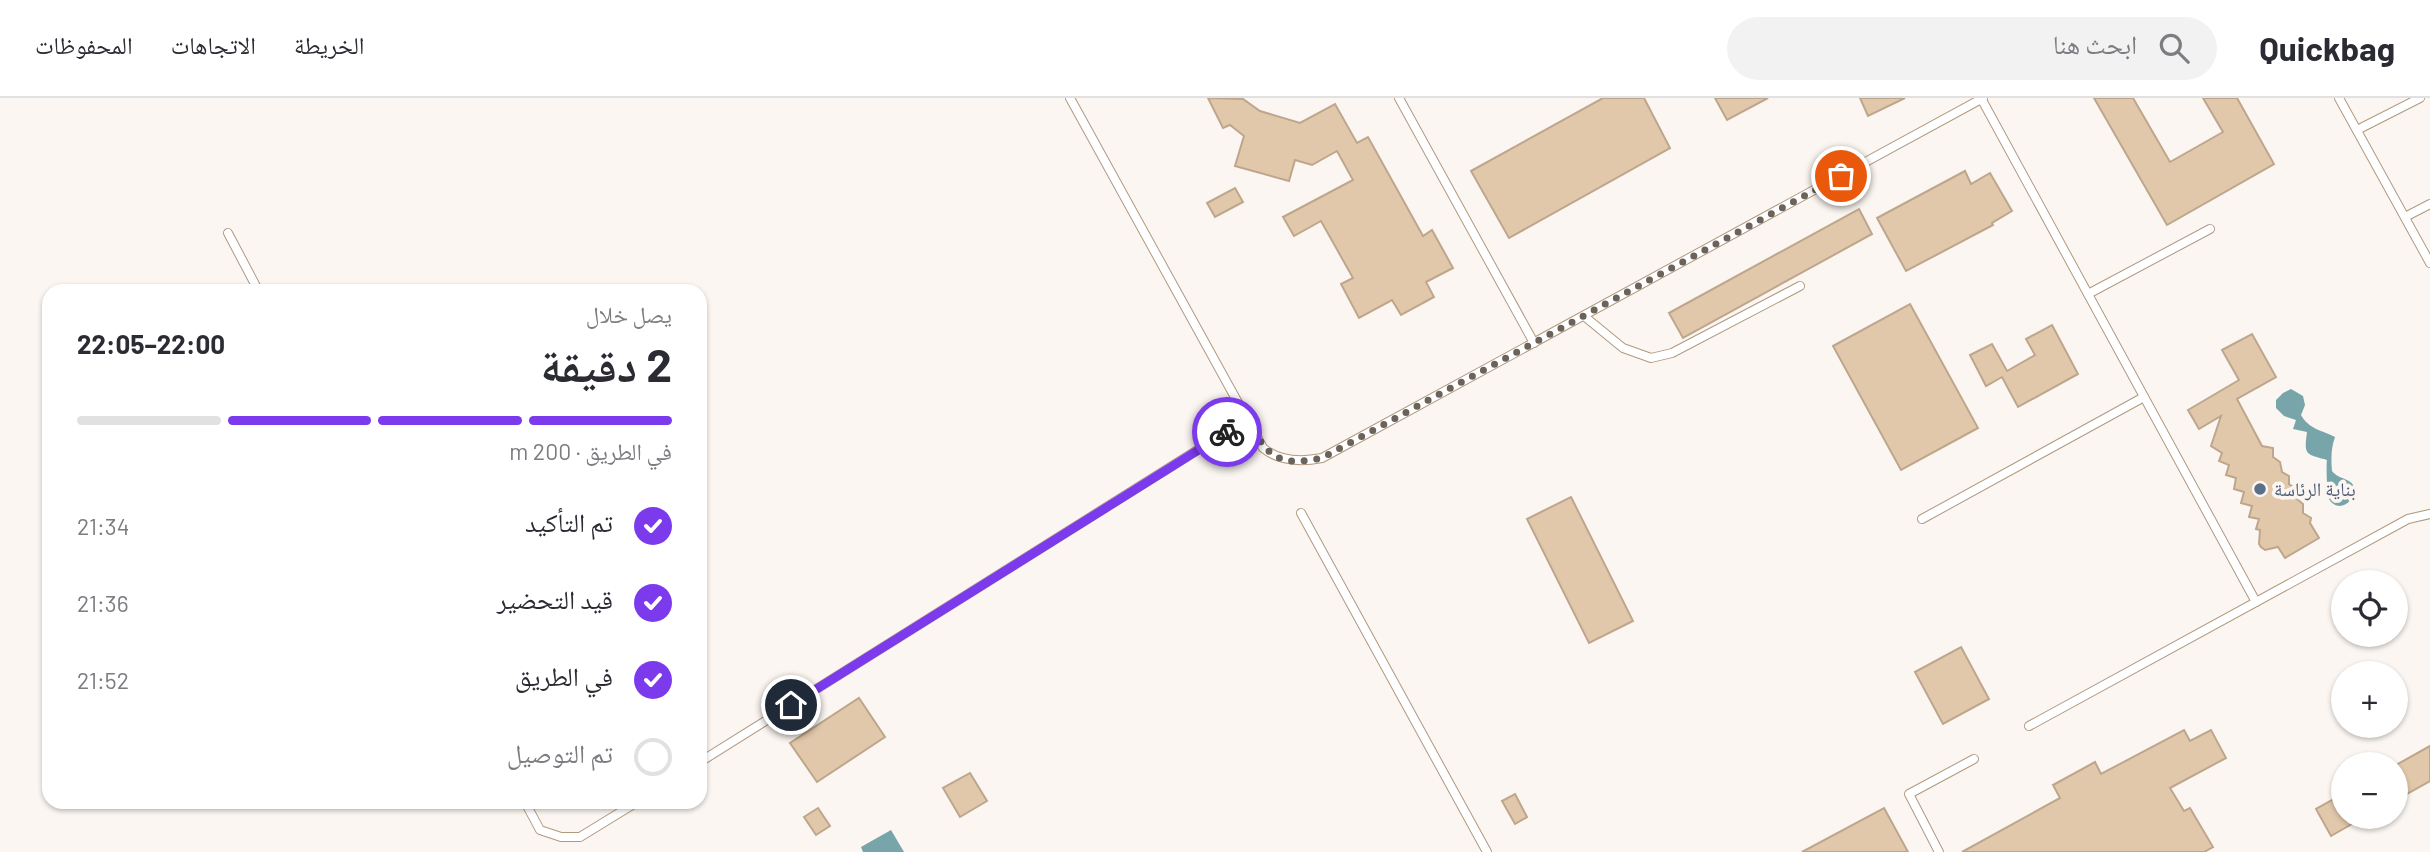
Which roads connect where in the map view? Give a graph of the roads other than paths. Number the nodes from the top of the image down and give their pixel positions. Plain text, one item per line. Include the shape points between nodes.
1 (1070, 98) edge
2 (1399, 98) edge
3 (1982, 98) edge
4 (2339, 98) edge
5 (2420, 98) edge
6 (2357, 130) junction
7 (2430, 204) edge
8 (2405, 217) junction
9 (2210, 229) dead end
10 (229, 233) dead end
11 (2430, 263) edge
12 (255, 284) edge
13 (1800, 286) dead end
14 (2088, 294) junction
15 (1584, 316) junction
16 (1534, 343) junction
17 (2144, 397) junction
18 (1247, 419) junction
19 (1301, 513) dead end
20 (2430, 514) edge
21 (1922, 519) dead end
22 (2256, 602) junction
23 (2029, 726) dead end
24 (707, 758) edge
25 (1974, 758) dead end
26 (529, 809) edge
27 (626, 809) edge
28 (1487, 852) edge
29 (1939, 852) edge

1 - 18 lane
2 - 16 lane
3 - 14 lane
3 - 15 lane
4 - 6 lane
5 - 6 lane
6 - 8 lane
7 - 8 lane
8 - 11 lane
9 - 14 lane
10 - 12 lane
13 - 15 lane via 1672,353 1651,358 1623,348
14 - 17 lane
15 - 16 lane
16 - 18 lane via 1322,458 1306,461 1272,456
17 - 21 lane
17 - 22 lane
18 - 24 lane
19 - 28 lane
20 - 22 lane via 2409,519
22 - 23 lane
25 - 29 lane via 1909,794
26 - 27 lane via 540,830 580,837

